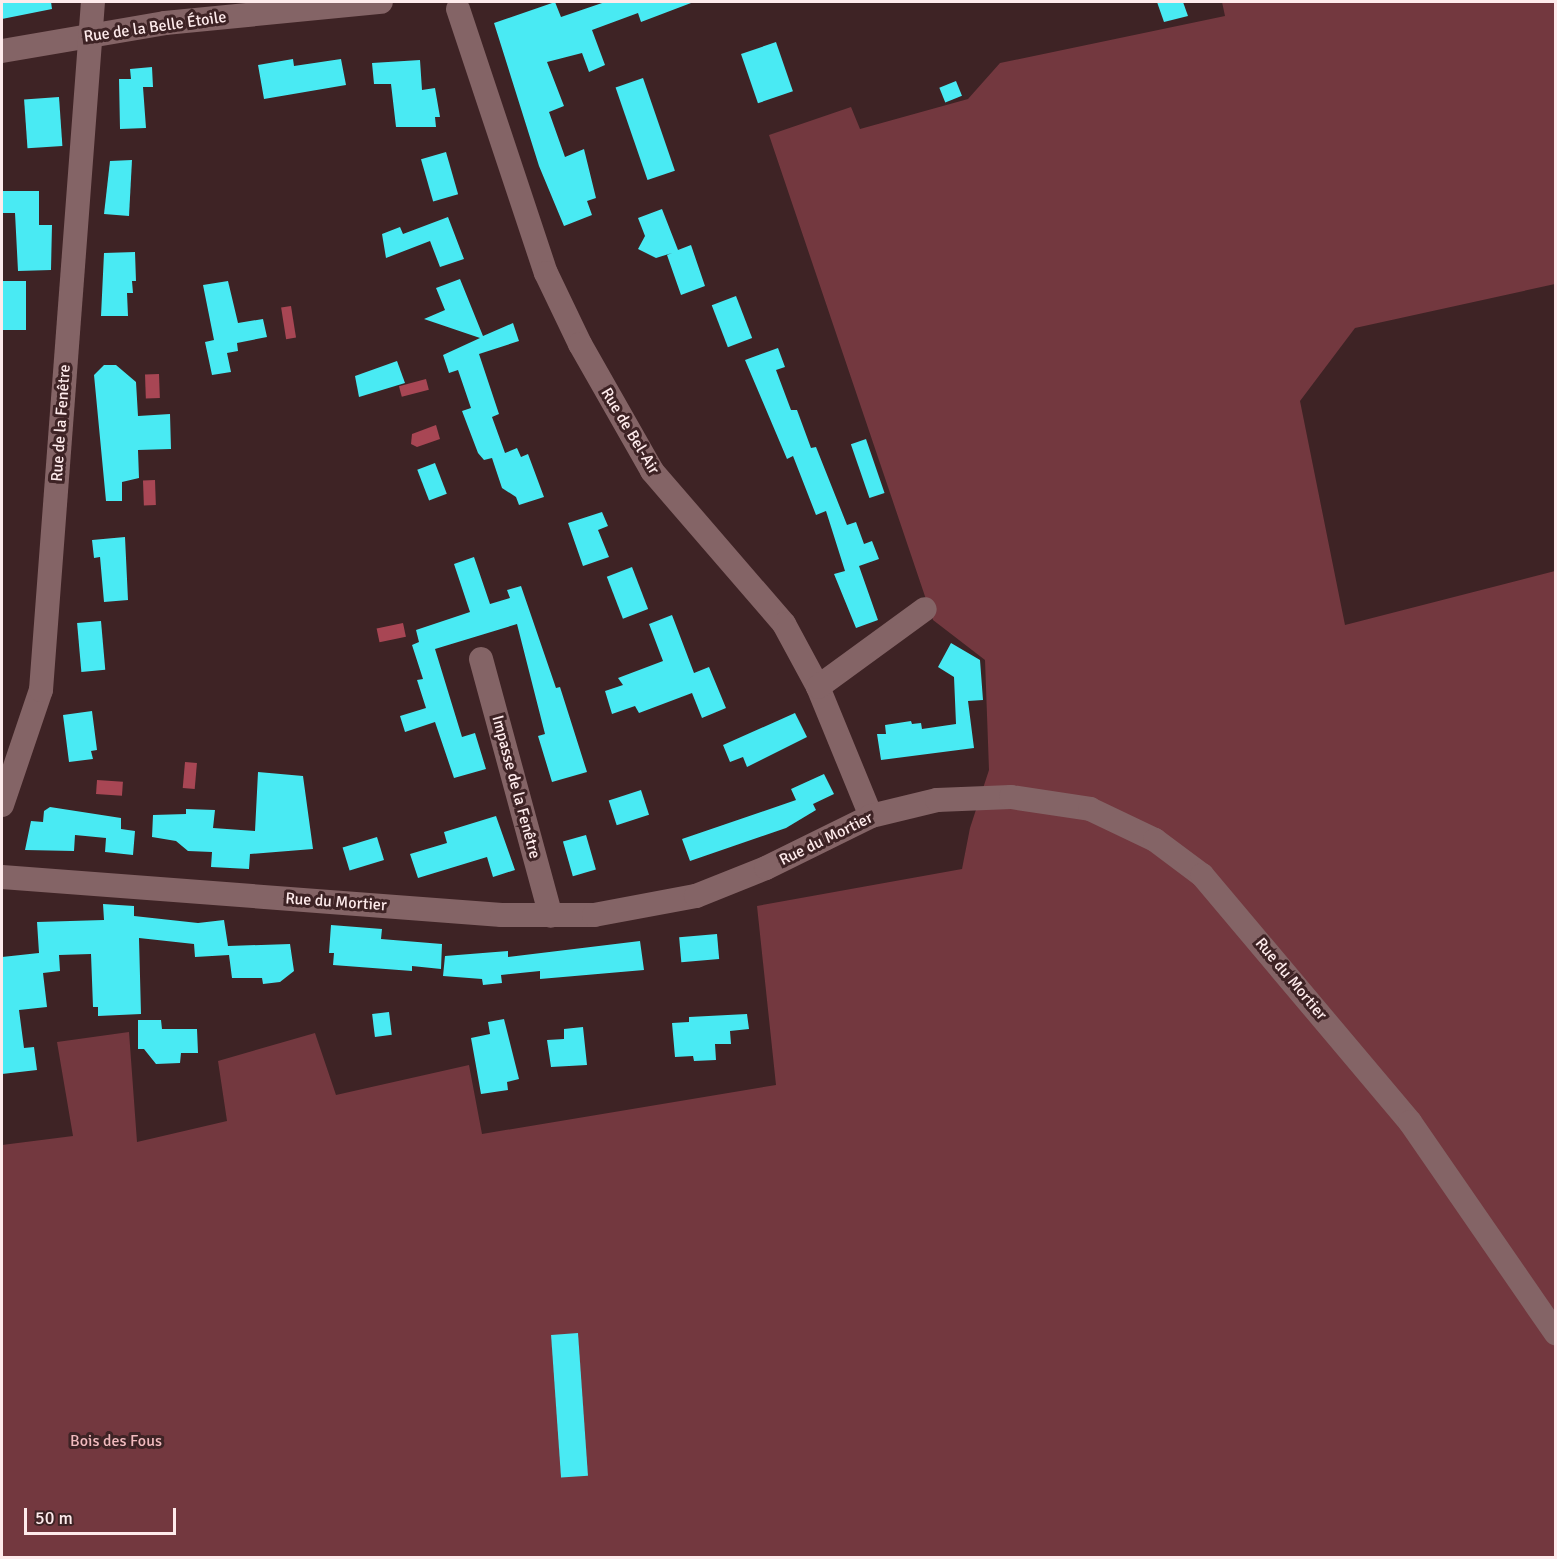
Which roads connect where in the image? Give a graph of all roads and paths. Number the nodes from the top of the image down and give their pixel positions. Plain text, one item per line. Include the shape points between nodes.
1 (93, 2) edge
2 (381, 2) edge
3 (455, 4) edge
4 (91, 35) junction
5 (2, 51) edge
6 (925, 609) dead end
7 (481, 659) dead end
8 (818, 687) junction
9 (2, 805) edge
10 (871, 816) junction
11 (2, 877) edge
12 (551, 916) junction
13 (1556, 1334) edge

1 - 4 street, Rue de la Fenêtre
2 - 4 street, Rue de la Belle Étoile via 165,23
3 - 8 street, Rue de Bel-Air via 546,273 580,344 652,471 784,624
4 - 5 street, Rue de la Belle Étoile
4 - 9 street, Rue de la Fenêtre via 40,690
6 - 8 street
7 - 12 street, Impasse de la Fenêtre
8 - 10 street, Rue de Bel-Air
10 - 12 street, Rue du Mortier via 766,868 696,896 628,911
10 - 13 street, Rue du Mortier via 937,800 1011,797 1090,809 1155,840 1202,875 1410,1122
11 - 12 street, Rue du Mortier

